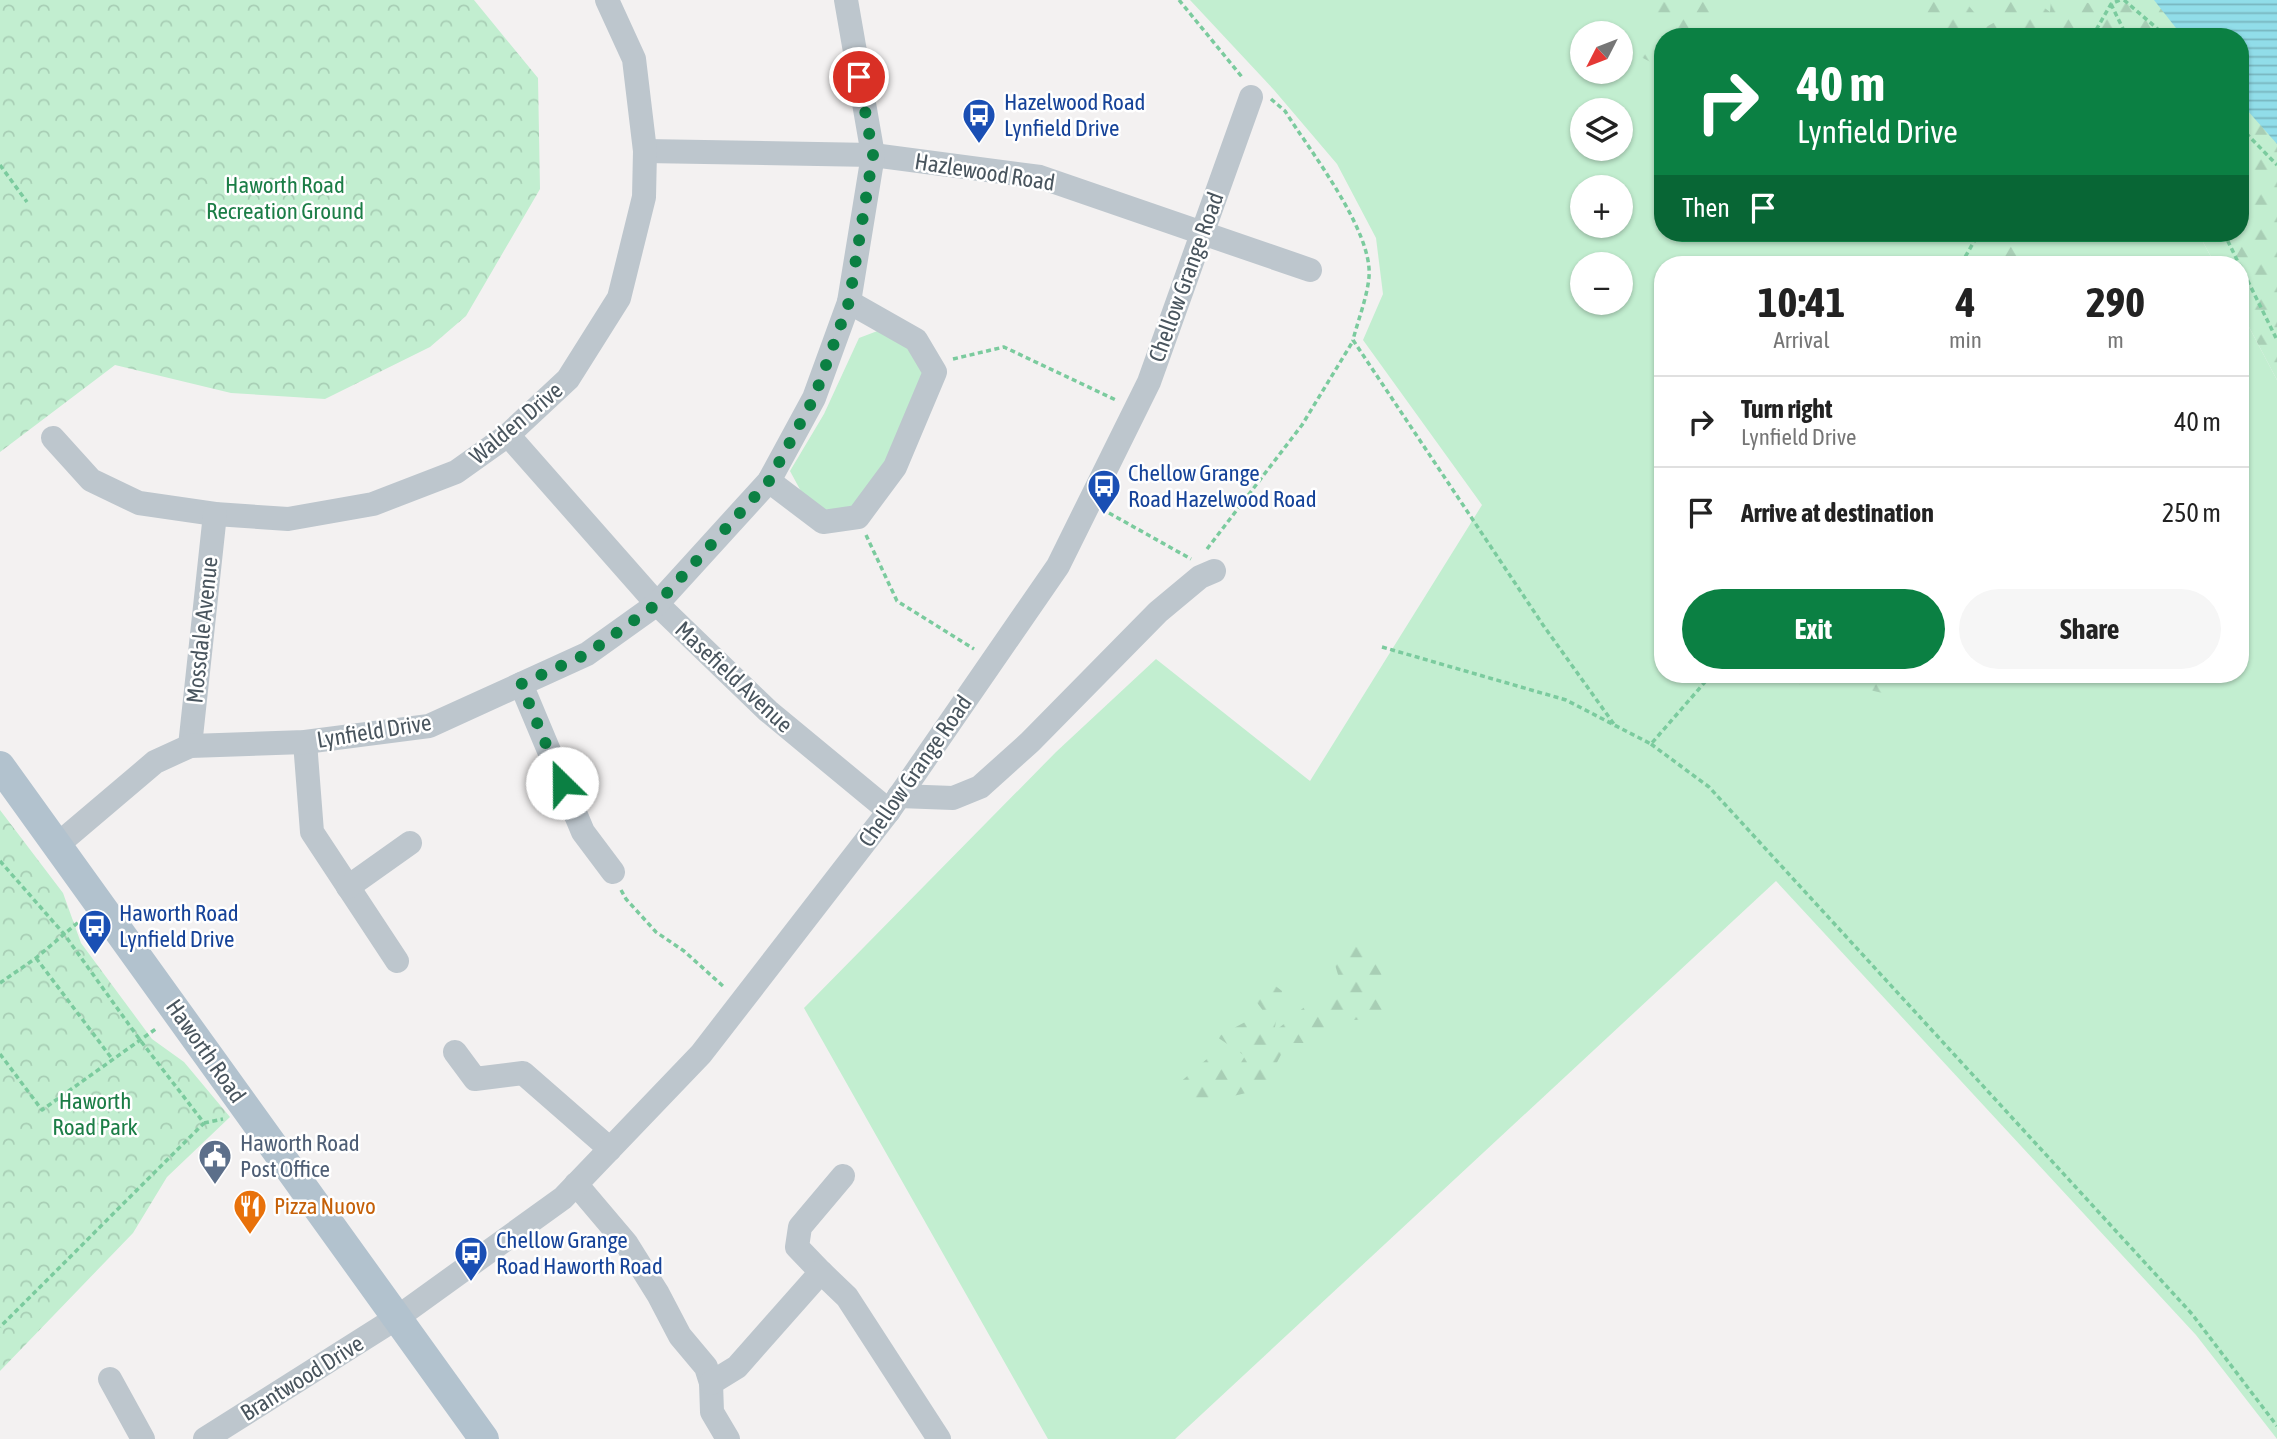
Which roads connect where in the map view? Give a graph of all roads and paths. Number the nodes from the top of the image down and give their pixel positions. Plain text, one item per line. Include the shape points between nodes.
1 (607, 0) edge
2 (846, 0) edge
3 (1179, 0) edge
4 (2122, 0) edge
5 (2111, 4) junction
6 (2097, 28) edge
7 (2123, 28) edge
8 (2156, 28) edge
9 (1251, 97) junction
10 (2249, 136) edge
11 (645, 150) junction
12 (873, 155) junction
13 (0, 164) edge
14 (2277, 166) edge
15 (27, 202) dead end
16 (1202, 233) junction
17 (1311, 270) dead end
18 (2249, 283) edge
19 (849, 302) junction
20 (1353, 340) junction
21 (2277, 340) edge
22 (930, 364) junction
23 (1135, 409) junction
24 (508, 436) junction
25 (53, 438) dead end
26 (769, 481) junction
27 (1089, 502) junction
28 (215, 514) junction
29 (858, 517) junction
30 (1206, 567) junction
31 (657, 604) junction
32 (1382, 647) dead end
33 (992, 661) junction
34 (1704, 683) edge
35 (521, 684) junction
36 (1616, 727) junction
37 (305, 742) junction
38 (1651, 744) junction
39 (190, 746) junction
40 (0, 766) edge
41 (894, 804) junction
42 (410, 843) dead end
43 (56, 846) junction
44 (0, 860) edge
45 (613, 872) joint
46 (348, 887) junction
47 (100, 904) junction
48 (64, 934) junction
49 (36, 958) junction
50 (397, 961) dead end
51 (0, 983) edge
52 (741, 1003) junction
53 (179, 1012) junction
54 (140, 1040) junction
55 (456, 1052) dead end
56 (0, 1054) edge
57 (113, 1060) junction
58 (230, 1117) dead end
59 (204, 1123) junction
60 (610, 1149) junction
61 (843, 1176) dead end
62 (576, 1184) junction
63 (821, 1272) junction
64 (398, 1317) junction
65 (0, 1327) edge
66 (110, 1379) dead end
67 (711, 1383) junction
68 (2277, 1426) edge
69 (143, 1439) edge
70 (205, 1439) edge
71 (484, 1439) edge
72 (729, 1439) edge
73 (939, 1439) edge

1 - 11 street, Walden Drive via 634,59
2 - 12 street, Lynfield Drive
3 - 9 path via 1244,79
4 - 5 path
4 - 8 path
5 - 6 path
5 - 7 path
9 - 16 street, Chellow Grange Road
9 - 20 path via 1273,100 1285,111 1356,226 1369,277
10 - 14 path
11 - 12 street, Hazlewood Road
11 - 24 street, Walden Drive via 644,197 619,298 568,379
12 - 16 street, Hazlewood Road via 1040,177
12 - 19 street, Lynfield Drive
13 - 15 path
16 - 17 street, Hazlewood Road
16 - 23 street, Chellow Grange Road
18 - 21 path
19 - 22 street via 916,340
19 - 26 street, Lynfield Drive via 814,398
20 - 30 path via 1303,425
20 - 36 path
22 - 23 path via 1004,347
22 - 29 street via 934,372 895,467
23 - 27 street, Chellow Grange Road
24 - 28 street, Walden Drive via 456,472 373,503 288,519
24 - 31 street, Masefield Avenue
25 - 28 street, Walden Drive via 91,480 139,503
26 - 29 street via 823,522
26 - 31 street, Lynfield Drive
27 - 30 path
27 - 33 street, Chellow Grange Road via 1058,566
28 - 39 street, Mossdale Avenue
29 - 33 path via 897,601
30 - 41 street via 980,787 953,799
31 - 35 street, Lynfield Drive via 587,654
31 - 41 street, Masefield Avenue via 768,711
32 - 36 path via 1566,700
33 - 41 street, Chellow Grange Road
34 - 38 path
35 - 37 street, Lynfield Drive via 429,726
35 - 45 street via 583,832
36 - 38 path
37 - 39 street, Lynfield Drive
37 - 46 street via 312,832
38 - 68 path via 1709,787 2192,1314
39 - 43 street, Lynfield Drive via 155,762
40 - 43 main road, Haworth Road
41 - 52 street, Chellow Grange Road
42 - 46 street
43 - 47 main road, Haworth Road
44 - 48 path
45 - 52 path via 626,899 656,932
46 - 50 street
47 - 48 path
47 - 53 main road, Haworth Road
48 - 49 path
48 - 54 path
49 - 51 path
49 - 57 path
52 - 60 street, Chellow Grange Road via 701,1054
53 - 54 path
53 - 64 main road, Haworth Road
54 - 57 path
54 - 59 path
55 - 60 street via 475,1079 523,1073
56 - 57 path via 42,1110
58 - 59 path
59 - 65 path
60 - 62 street, Chellow Grange Road
61 - 63 street via 800,1227 797,1247
62 - 64 street, Chellow Grange Road
62 - 67 street via 633,1253 680,1336 706,1367
63 - 67 street via 737,1367
63 - 73 street via 847,1297
64 - 70 street, Brantwood Drive
64 - 71 main road, Haworth Road
66 - 69 street
67 - 72 street via 712,1412

